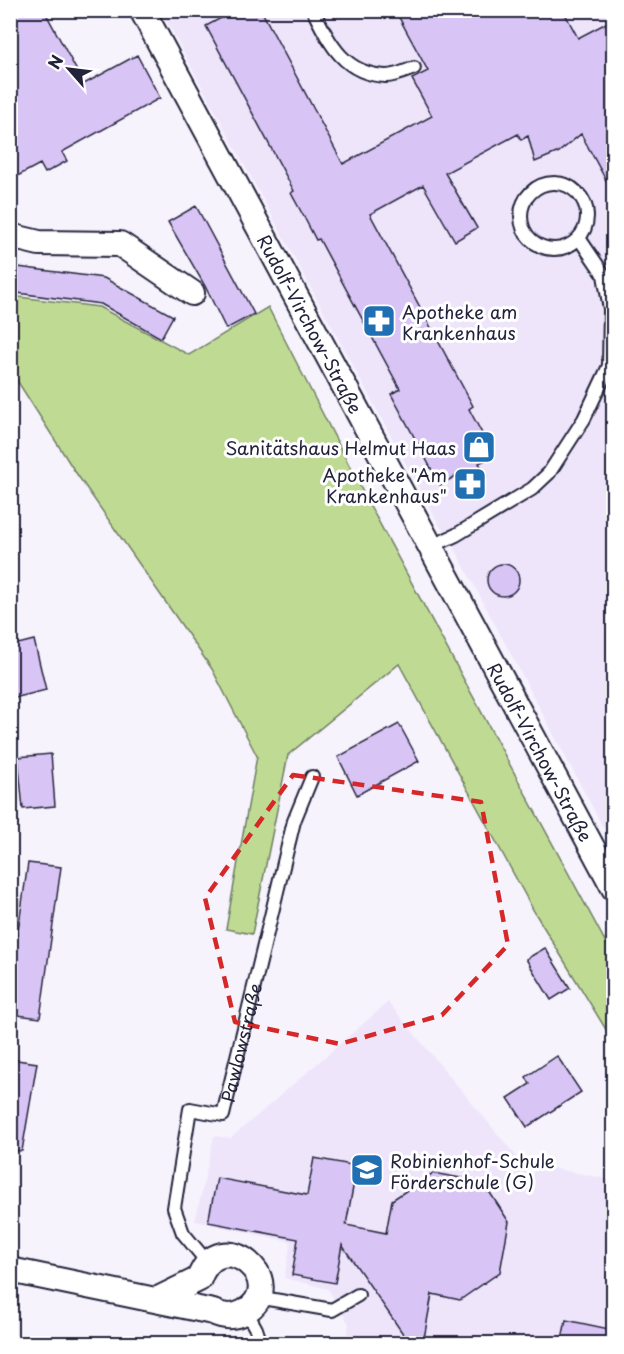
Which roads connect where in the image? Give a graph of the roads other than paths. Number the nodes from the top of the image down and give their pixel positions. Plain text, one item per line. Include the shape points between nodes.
1 (142, 10) edge
2 (313, 10) edge
3 (414, 68) dead end
4 (10, 236) edge
5 (579, 237) junction
6 (192, 293) dead end
7 (430, 547) junction
8 (312, 777) dead end
9 (614, 888) edge
10 (208, 1263) junction
11 (10, 1270) edge
12 (358, 1295) dead end
13 (156, 1300) junction
14 (252, 1304) junction
15 (261, 1344) edge

1 - 7 street, Rudolf-Virchow-Straße
2 - 3 lane via 344,61 363,71 388,76
4 - 6 street via 39,243 120,244
5 - 5 lane via 587,222 586,206 577,191 562,184 545,184 527,197 523,207 524,229 539,245 560,248
5 - 7 lane via 604,275 610,309 609,366 584,419 549,473 532,489
7 - 9 street, Rudolf-Virchow-Straße
8 - 10 lane, Pawlowstraße via 294,821 223,1115 190,1109 174,1208 183,1233
10 - 13 street via 199,1279
10 - 14 street via 234,1255 250,1263 259,1279
11 - 13 street
12 - 14 lane via 332,1310
13 - 14 street via 228,1317
14 - 15 lane

